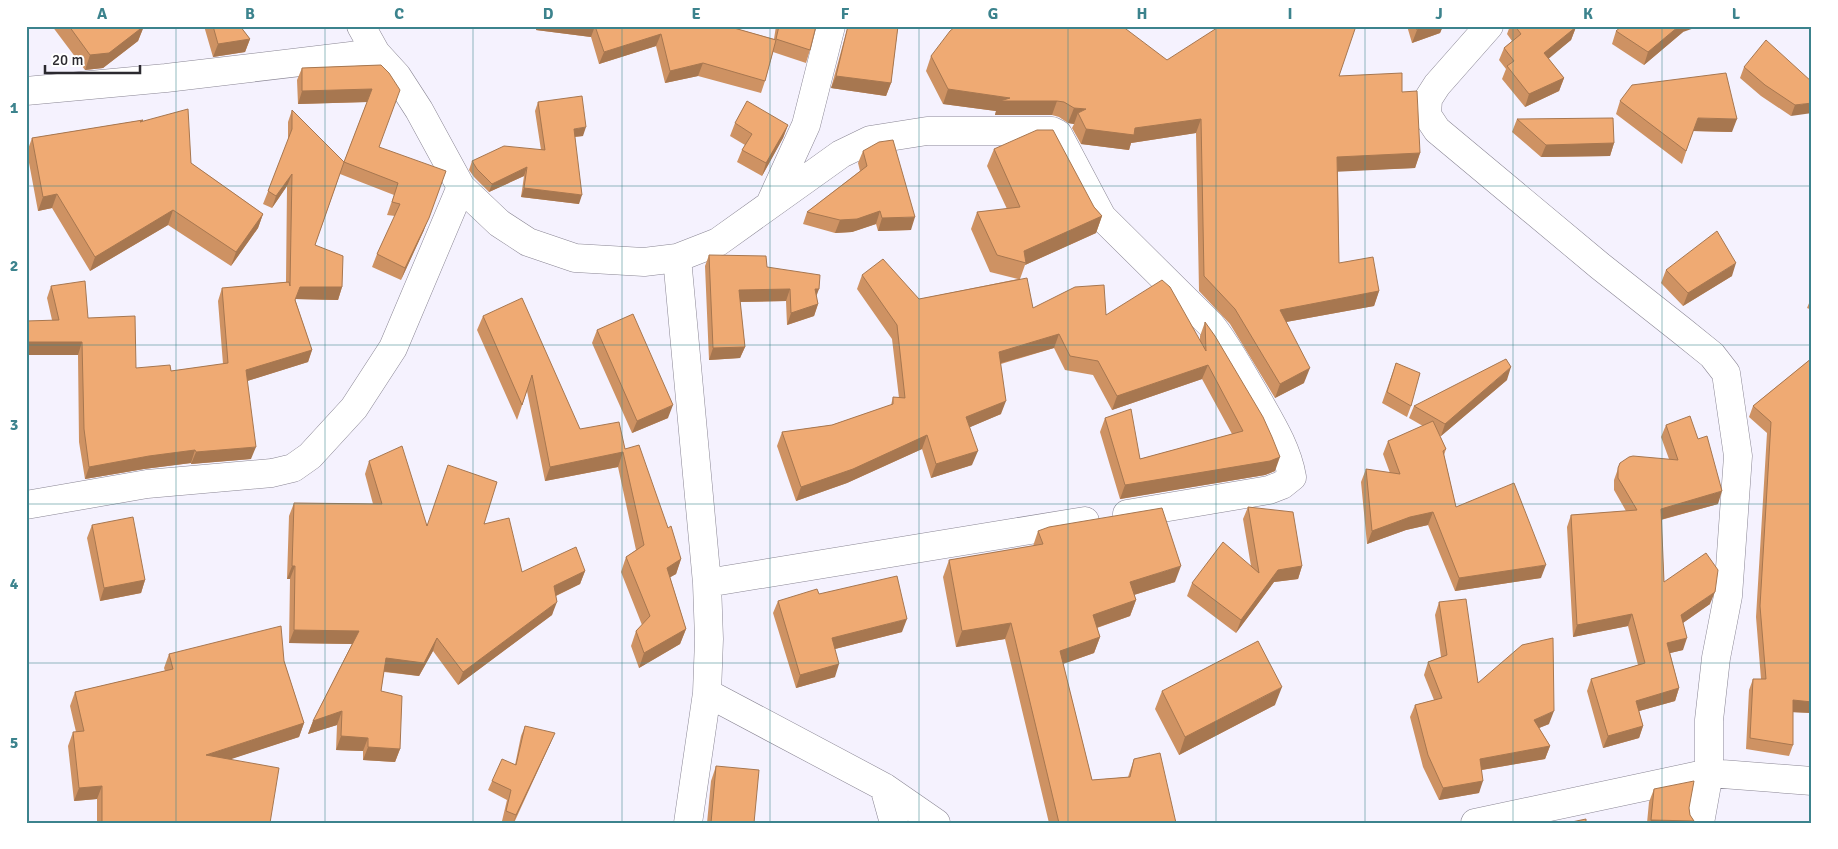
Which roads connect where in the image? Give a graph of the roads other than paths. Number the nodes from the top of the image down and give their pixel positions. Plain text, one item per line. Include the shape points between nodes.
1 (361, 26) edge
2 (831, 26) edge
3 (1490, 26) edge
4 (376, 53) junction
5 (26, 91) edge
6 (461, 186) junction
7 (769, 207) junction
8 (677, 258) junction
9 (26, 505) edge
10 (707, 583) junction
11 (707, 692) junction
12 (1710, 773) junction
13 (1812, 781) edge
14 (884, 787) junction
15 (688, 823) edge
16 (894, 823) edge
17 (936, 823) edge
18 (1475, 823) edge
19 (1700, 823) edge

1 - 4 street
2 - 7 street via 806,125
3 - 12 street via 1428,99 1427,115 1437,130 1712,356 1726,373 1738,456 1728,596 1709,720
4 - 5 street
4 - 6 street via 397,76 419,110
6 - 8 street via 499,223 528,242 575,258 644,262
6 - 9 street via 393,348 354,408 310,456 293,468 272,473 147,484
7 - 8 street via 718,242
7 - 10 street via 841,154 870,140 927,131 1052,131 1058,134 1102,217 1224,340 1273,426 1290,463 1292,477 1269,490
8 - 10 street
10 - 11 street
11 - 14 street
11 - 15 street
12 - 13 street
12 - 18 street
12 - 19 street
14 - 16 street
14 - 17 street

